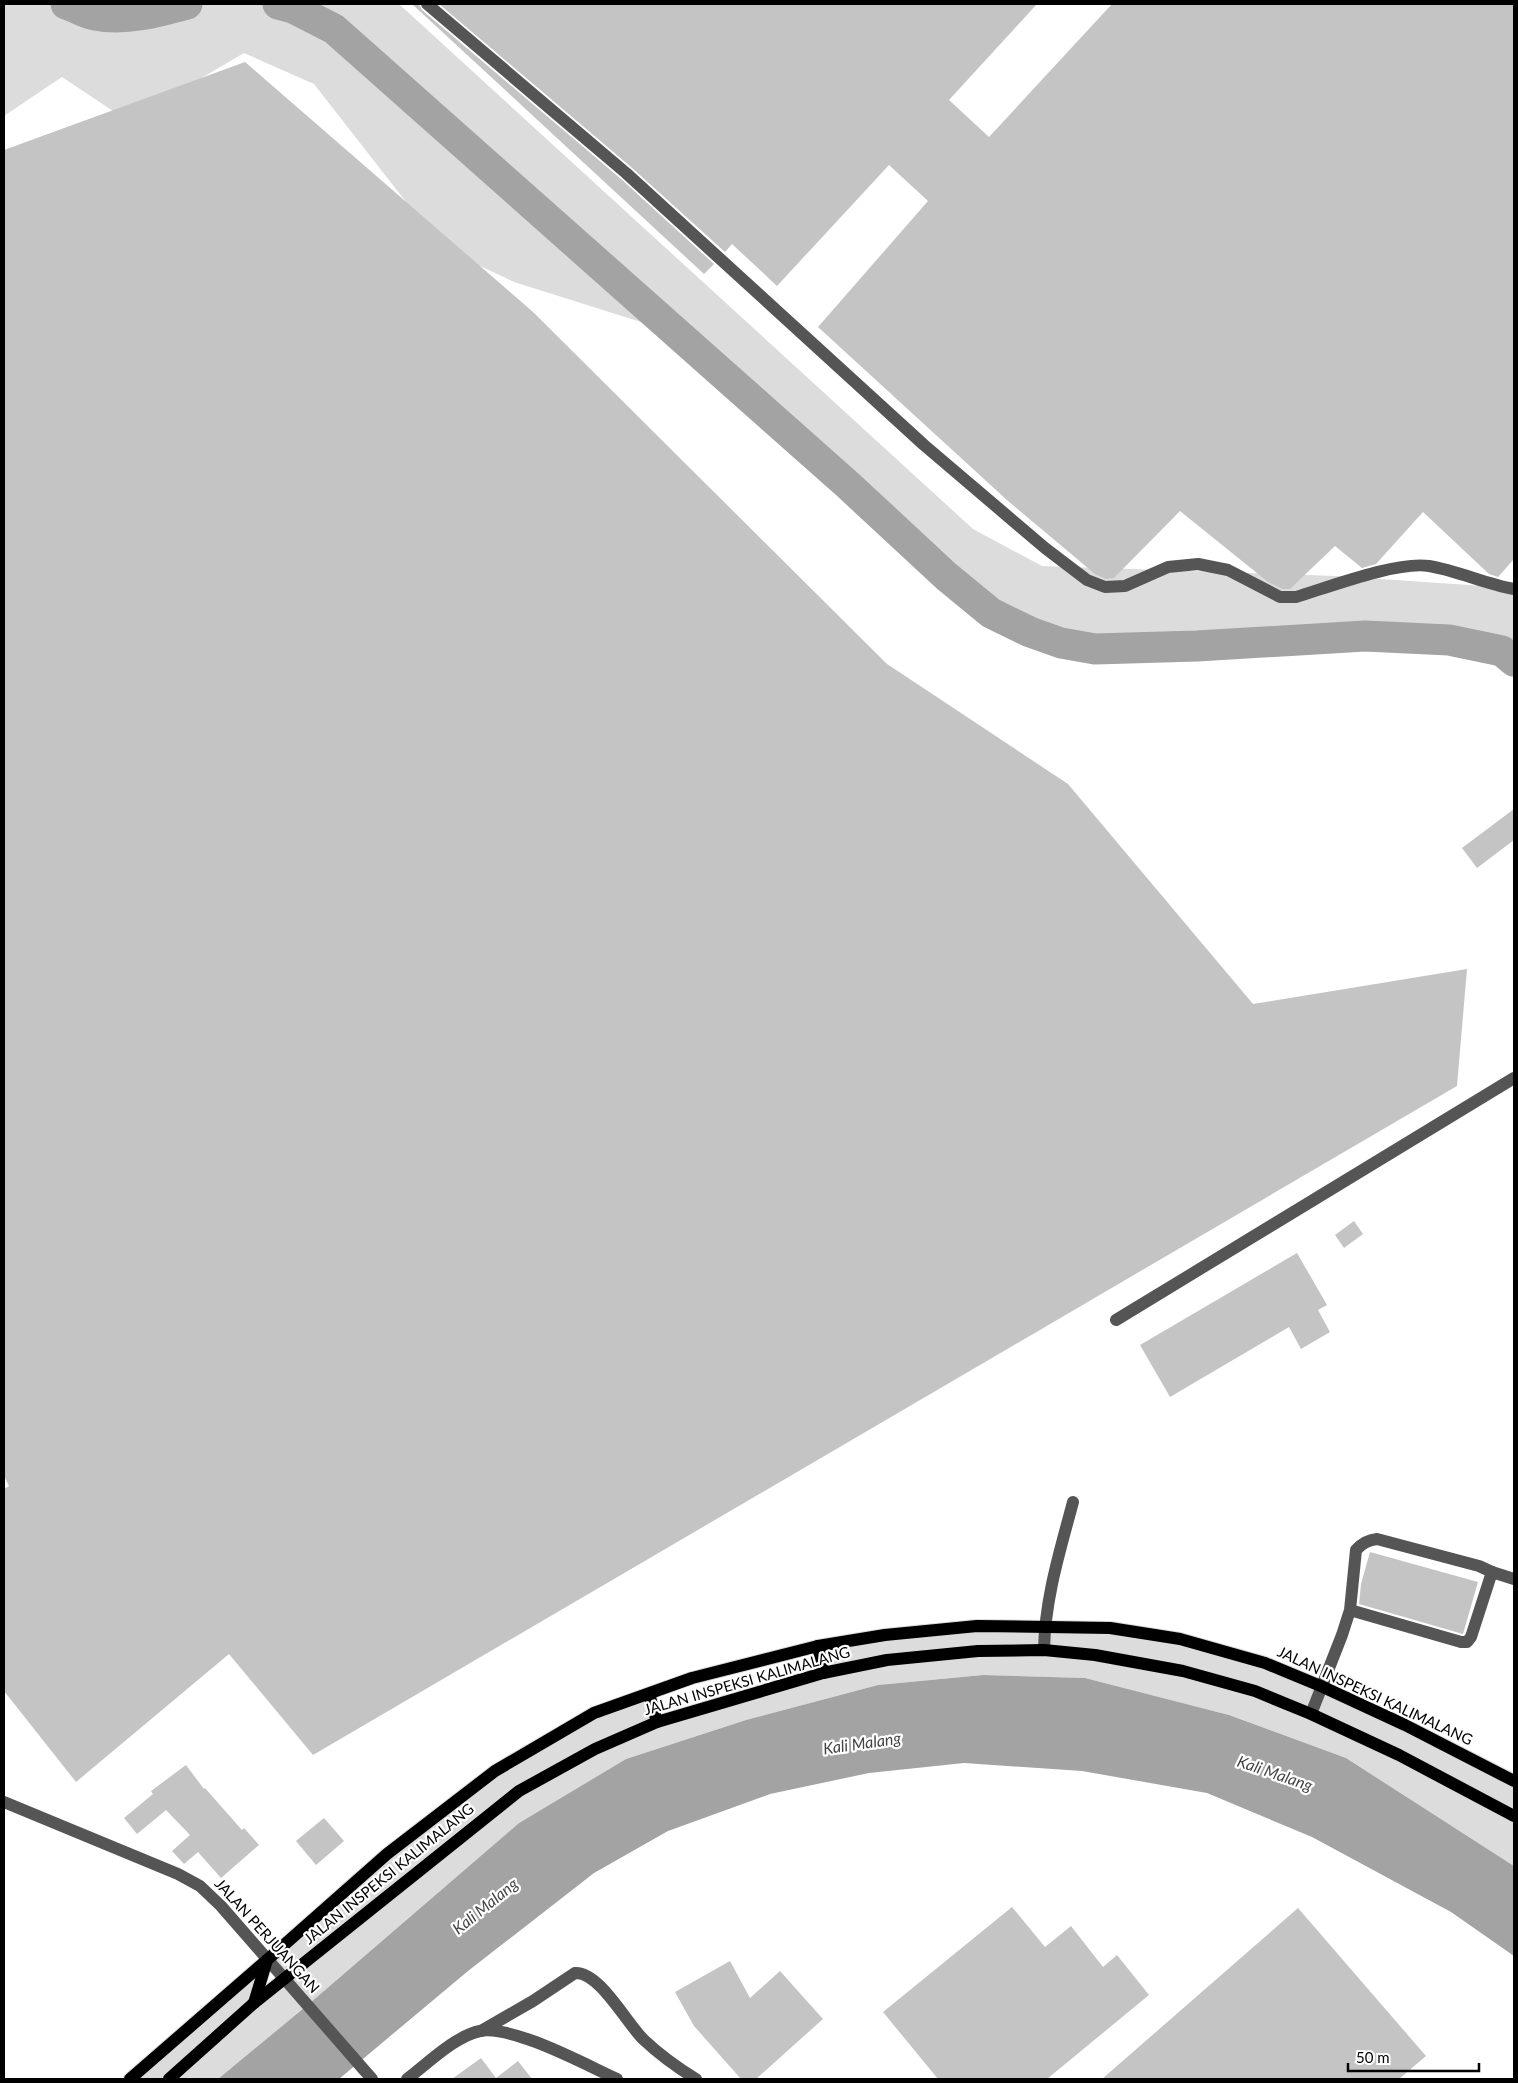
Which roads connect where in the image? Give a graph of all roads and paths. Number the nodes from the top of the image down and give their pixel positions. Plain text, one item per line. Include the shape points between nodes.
1 (427, 4) edge
2 (1514, 588) edge
3 (1514, 1078) edge
4 (1116, 1320) dead end
5 (1073, 1502) dead end
6 (1492, 1572) junction
7 (1514, 1579) edge
8 (1350, 1610) junction
9 (1044, 1627) junction
10 (818, 1646) junction
11 (1044, 1650) junction
12 (823, 1673) junction
13 (1323, 1687) junction
14 (649, 1694) junction
15 (1311, 1714) junction
16 (657, 1722) junction
17 (1514, 1781) edge
18 (4, 1802) edge
19 (1514, 1816) edge
20 (267, 1960) junction
21 (286, 1979) junction
22 (254, 2004) junction
23 (481, 2031) junction
24 (369, 2076) edge
25 (130, 2079) edge
26 (169, 2079) edge
27 (407, 2079) edge
28 (617, 2079) edge
29 (696, 2079) edge

1 - 2 street via 626,173 924,444 1087,580 1105,587 1125,586 1168,568 1198,564 1228,570 1280,597 1296,597 1400,567 1428,566 1458,572 1496,586
3 - 4 street
5 - 9 street via 1051,1584
6 - 7 street
6 - 8 street via 1467,1642
6 - 8 street via 1479,1566 1370,1540 1356,1550
8 - 13 street
9 - 10 main road, JALAN INSPEKSI KALIMALANG via 977,1626
9 - 11 street
9 - 13 main road, JALAN INSPEKSI KALIMALANG via 1110,1628 1180,1640 1265,1663
10 - 12 main road
10 - 14 main road, JALAN INSPEKSI KALIMALANG via 692,1678
11 - 12 main road, JALAN INSPEKSI KALIMALANG via 978,1651 887,1660
11 - 15 main road, JALAN INSPEKSI KALIMALANG via 1095,1655 1183,1671 1255,1691
12 - 16 main road, JALAN INSPEKSI KALIMALANG
13 - 15 street
13 - 17 main road, JALAN INSPEKSI KALIMALANG
14 - 16 main road
14 - 20 main road, JALAN INSPEKSI KALIMALANG via 594,1713 495,1771 387,1854
15 - 19 main road, JALAN INSPEKSI KALIMALANG via 1399,1755
16 - 21 main road, JALAN INSPEKSI KALIMALANG via 595,1749 519,1791
18 - 20 street, JALAN PERJUANGAN via 191,1881 212,1897
20 - 21 street, JALAN PERJUANGAN
20 - 22 main road
20 - 25 main road, JALAN INSPEKSI KALIMALANG
21 - 22 main road, JALAN INSPEKSI KALIMALANG
21 - 24 street, JALAN PERJUANGAN
22 - 26 main road, JALAN INSPEKSI KALIMALANG
23 - 27 street via 453,2044
23 - 28 street via 515,2035
23 - 29 street via 575,1973 581,1973 594,1980 643,2040

